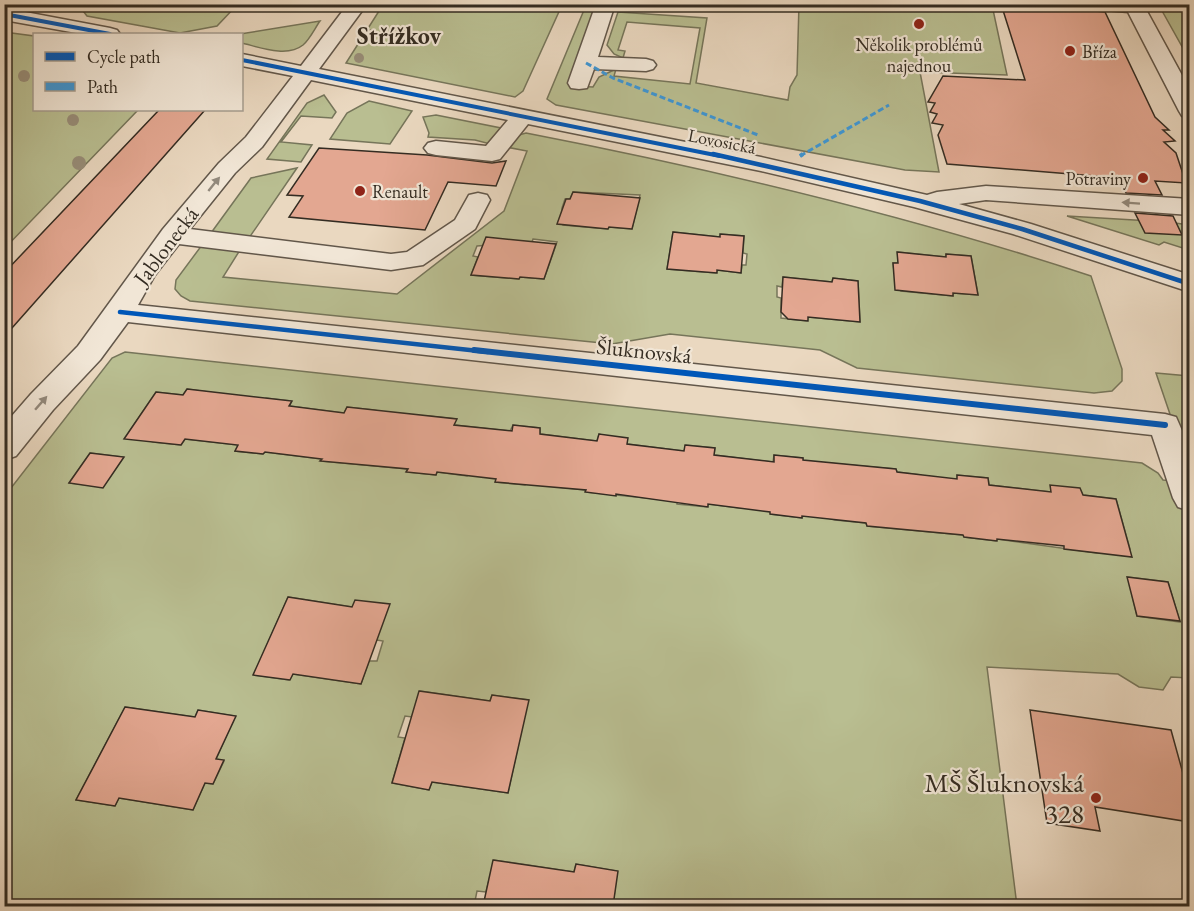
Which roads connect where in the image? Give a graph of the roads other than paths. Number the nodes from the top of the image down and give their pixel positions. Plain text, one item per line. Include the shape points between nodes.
1 (358, 4) edge
2 (606, 4) edge
3 (69, 5) edge
4 (1102, 5) edge
5 (1133, 6) edge
6 (4, 14) edge
7 (43, 21) junction
8 (105, 33) edge
9 (1160, 56) junction
10 (1184, 58) dead end
11 (243, 60) edge
12 (586, 63) junction
13 (646, 65) dead end
14 (308, 73) junction
15 (579, 83) dead end
16 (1190, 111) edge
17 (523, 117) junction
18 (436, 148) dead end
19 (478, 200) dead end
20 (920, 201) junction
21 (1190, 207) edge
22 (172, 235) junction
23 (1190, 284) edge
24 (120, 312) junction
25 (4, 448) edge
26 (1190, 498) edge

1 - 14 street, Jablonecká
2 - 12 street
3 - 7 street
4 - 5 street
5 - 9 street
6 - 7 street
7 - 8 street
9 - 10 street
9 - 16 street
11 - 14 street, Lovosická
12 - 13 street
12 - 15 street
14 - 17 street, Lovosická
22 -> 14 street, Jablonecká via 227,168 254,142
17 - 18 street via 492,154
17 - 20 street, Lovosická via 761,164
19 - 22 street via 466,224 414,259 391,262
21 -> 20 street via 986,193
20 - 23 street, Lovosická via 1022,229
22 - 24 street, Jablonecká
25 -> 24 street, Jablonecká
24 - 26 street, Šluknovská via 1165,425

